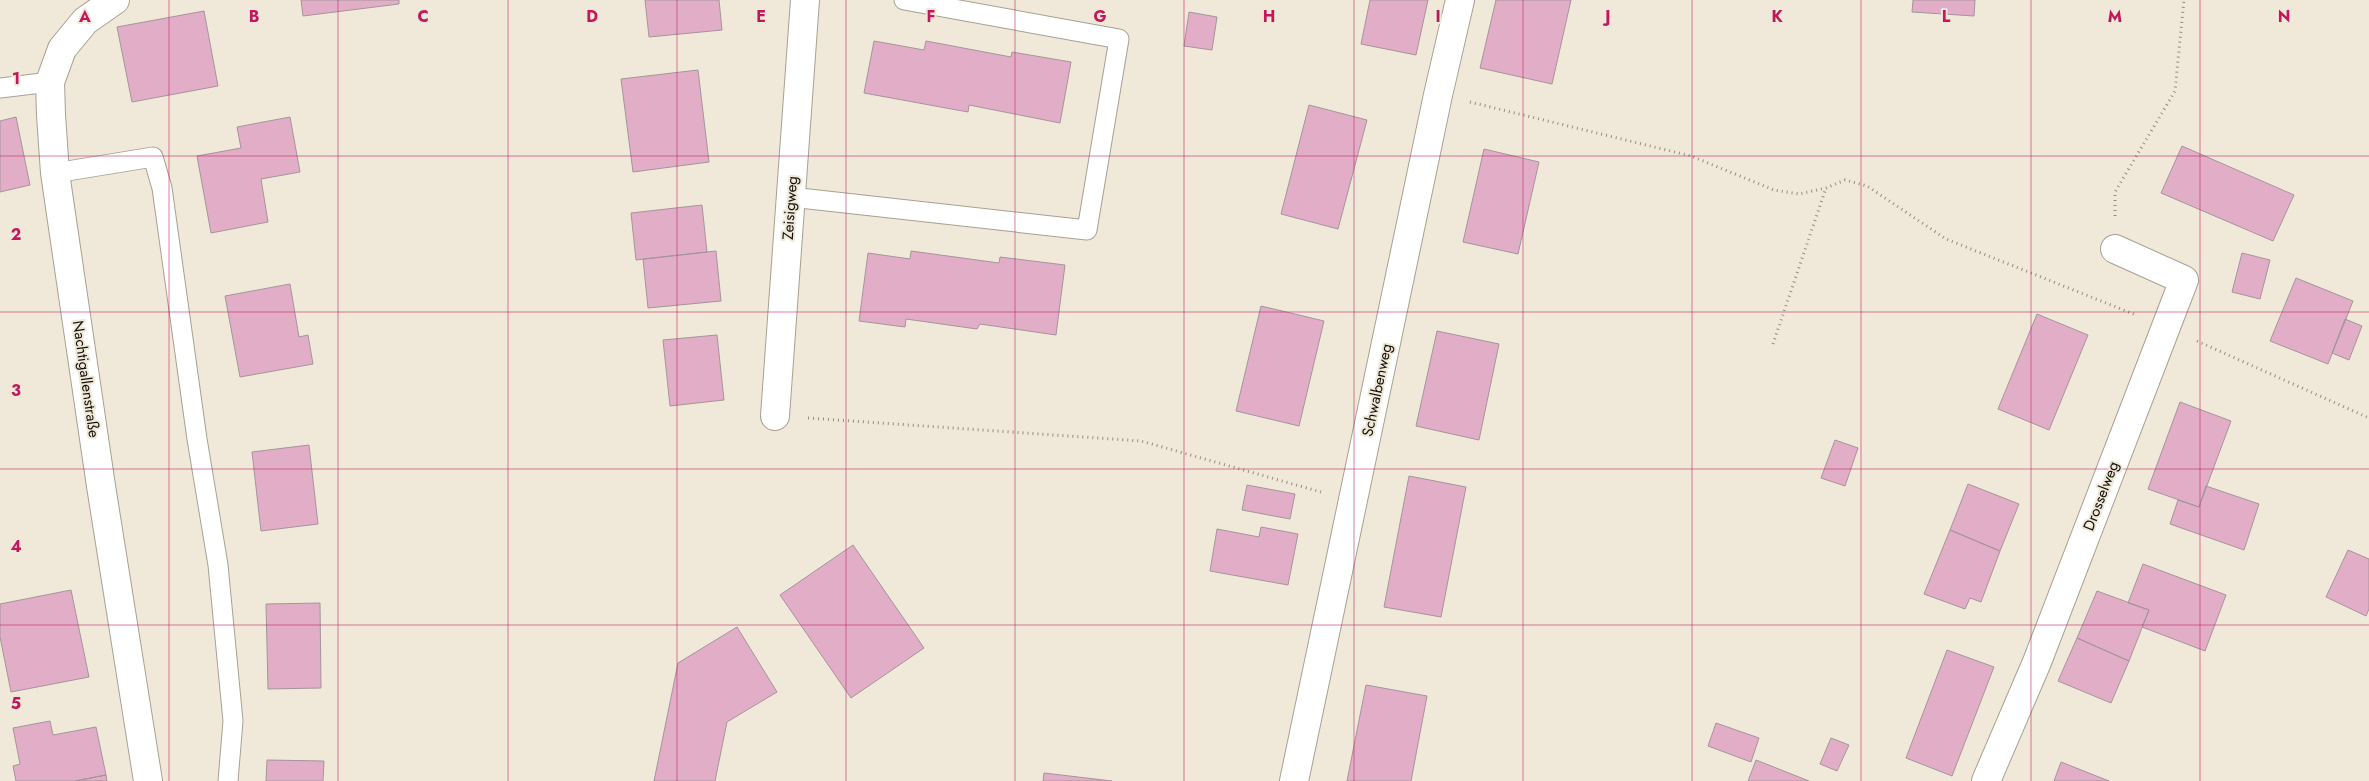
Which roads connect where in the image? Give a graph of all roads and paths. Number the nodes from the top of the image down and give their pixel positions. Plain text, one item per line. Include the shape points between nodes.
1 (115, 0) edge
2 (805, 0) edge
3 (904, 0) edge
4 (1460, 0) edge
5 (2184, 0) edge
6 (50, 82) junction
7 (0, 88) edge
8 (1438, 95) junction
9 (55, 173) junction
10 (1826, 188) junction
11 (790, 197) junction
12 (2116, 249) joint
13 (2167, 327) junction
14 (1773, 344) dead end
15 (775, 416) joint
16 (2369, 418) edge
17 (1354, 501) junction
18 (148, 781) edge
19 (228, 781) edge
20 (1294, 781) edge
21 (1986, 781) edge

1 - 6 street, Nachtigallenstraße via 85,22 62,49
2 - 11 street, Zeisigweg
3 - 11 lane via 1119,39 1087,230
4 - 8 street, Schwalbenweg
5 - 12 path via 2175,91 2115,192
6 - 7 lane
6 - 9 street, Nachtigallenstraße
8 - 10 path via 1691,156 1774,190 1798,194
8 - 17 street, Schwalbenweg
9 - 18 street, Nachtigallenstraße
9 - 19 lane via 153,157 162,188 218,565 233,721
10 - 13 path via 1845,180 1867,186 1946,239
10 - 14 path
11 - 15 street, Zeisigweg
12 - 13 street, Drosselweg via 2184,280
13 - 16 path
13 - 21 street, Drosselweg via 2037,662
15 - 17 path via 1141,441
17 - 20 street, Schwalbenweg

